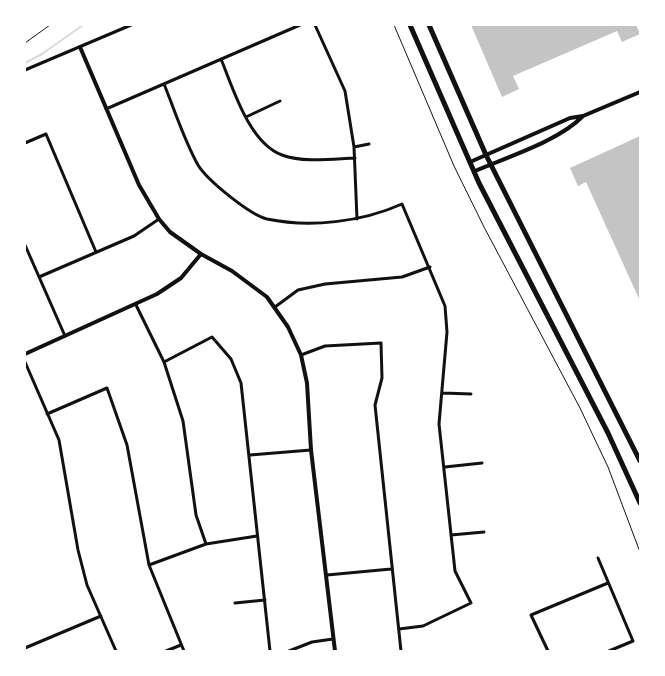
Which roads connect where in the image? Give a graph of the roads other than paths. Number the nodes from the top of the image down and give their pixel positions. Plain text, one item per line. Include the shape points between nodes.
1 (131, 25) edge
2 (300, 25) edge
3 (315, 25) edge
4 (410, 25) edge
5 (429, 25) edge
6 (80, 47) junction
7 (221, 59) junction
8 (25, 70) edge
9 (164, 84) junction
10 (640, 92) edge
11 (280, 101) dead end
12 (106, 109) junction
13 (583, 116) junction
14 (246, 117) junction
15 (25, 143) edge
16 (369, 144) dead end
17 (354, 147) junction
18 (486, 155) junction
19 (355, 158) junction
20 (470, 162) junction
21 (491, 164) junction
22 (475, 171) junction
23 (159, 219) junction
24 (357, 219) junction
25 (25, 245) edge
26 (96, 252) junction
27 (201, 254) junction
28 (430, 267) junction
29 (39, 277) junction
30 (136, 305) junction
31 (275, 307) junction
32 (65, 336) junction
33 (25, 354) edge
34 (301, 355) junction
35 (25, 362) edge
36 (164, 362) junction
37 (443, 393) junction
38 (471, 394) dead end
39 (47, 414) junction
40 (311, 450) junction
41 (250, 455) junction
42 (640, 461) edge
43 (482, 463) dead end
44 (445, 467) junction
45 (640, 503) edge
46 (484, 532) dead end
47 (451, 535) junction
48 (258, 536) junction
49 (206, 544) junction
50 (598, 558) dead end
51 (149, 565) junction
52 (391, 569) junction
53 (327, 575) junction
54 (608, 583) junction
55 (265, 600) junction
56 (234, 603) dead end
57 (101, 616) junction
58 (399, 629) junction
59 (333, 638) junction
60 (181, 645) junction
61 (25, 648) edge
62 (116, 651) edge
63 (166, 651) edge
64 (184, 651) edge
65 (270, 651) edge
66 (289, 651) edge
67 (335, 651) edge
68 (401, 651) edge
69 (548, 651) edge
70 (609, 651) edge

1 - 6 street
2 - 7 street
3 - 17 street via 345,91
4 - 20 highway
5 - 18 highway
6 - 8 street
6 - 12 street
7 - 9 street
7 - 14 street
9 - 12 street
9 - 24 street via 199,167 226,194 265,219 307,222
10 - 13 street
11 - 14 street
12 - 23 street via 139,185
13 - 18 street via 570,118
13 - 21 street via 576,124 546,140
14 - 19 street via 260,139 281,154 311,159
15 - 26 street via 46,134
16 - 17 street
17 - 19 street
18 - 20 street
18 - 21 highway
19 - 24 street
20 - 22 highway
21 - 22 street
21 - 42 highway
22 - 45 highway
23 - 26 street via 134,236
23 - 27 street via 170,232
24 - 28 street via 402,204
25 - 29 street
26 - 29 street
27 - 30 street via 181,278
27 - 31 street via 232,271
28 - 31 street via 402,277 325,284 298,290
28 - 37 street via 446,313 448,332
29 - 32 street
30 - 32 street
30 - 36 street
31 - 34 street
32 - 33 street
34 - 40 street via 307,383
34 - 52 street via 325,346 381,343 382,378 375,405
35 - 39 street
36 - 41 street via 212,337 231,358 241,383
36 - 49 street via 183,421 196,515
37 - 38 street
37 - 44 street via 440,424
39 - 51 street via 107,388 127,445
39 - 57 street via 59,440 87,585
40 - 41 street
40 - 53 street
41 - 48 street
43 - 44 street
44 - 47 street
46 - 47 street
47 - 58 street via 455,571 471,603 422,626
48 - 49 street
48 - 55 street
49 - 51 street
50 - 54 street
51 - 60 street
52 - 53 street
52 - 58 street
53 - 59 street
54 - 69 street via 532,615
54 - 70 street via 632,641
55 - 56 street
55 - 65 street
57 - 61 street
57 - 62 street
58 - 68 street
59 - 66 street
59 - 67 street
60 - 63 street
60 - 64 street

